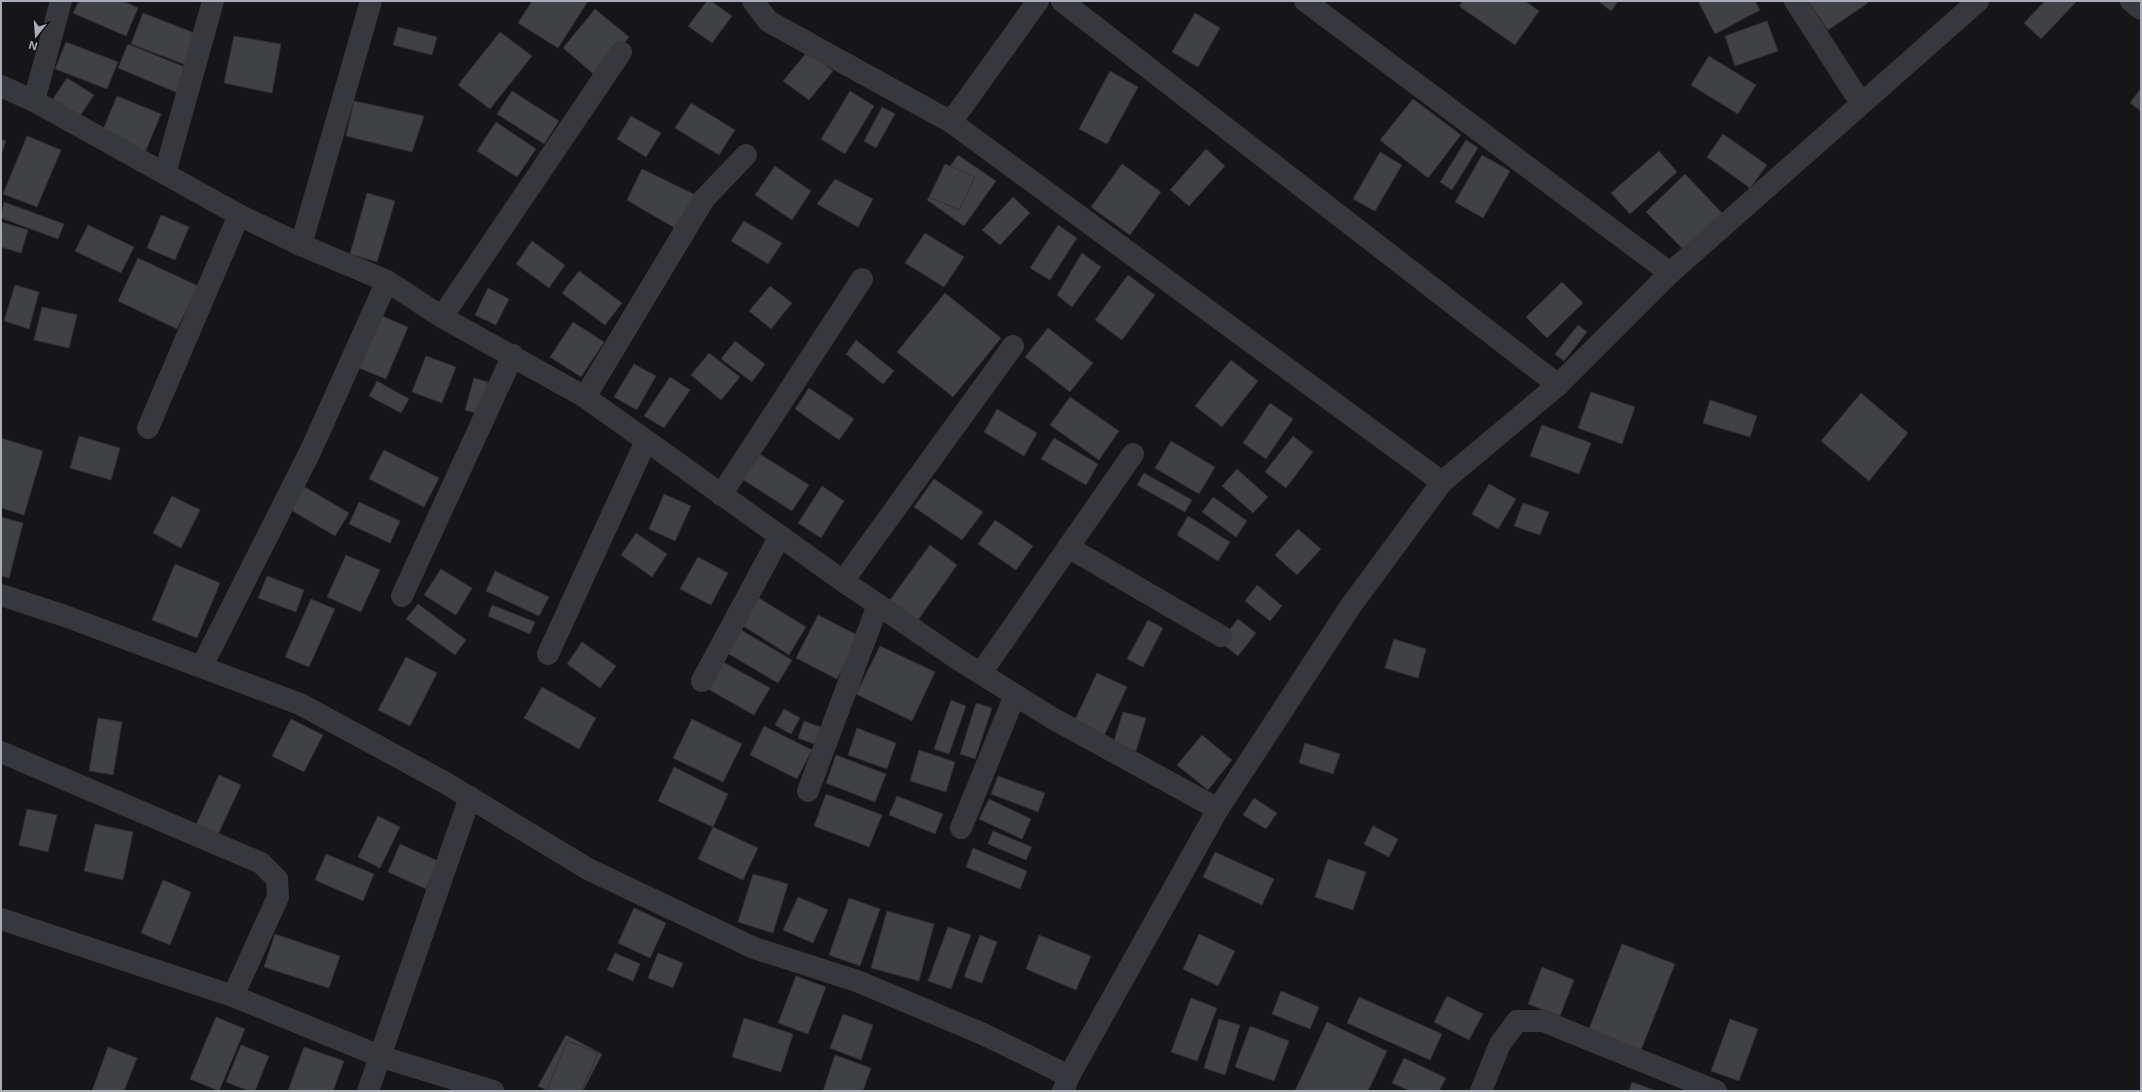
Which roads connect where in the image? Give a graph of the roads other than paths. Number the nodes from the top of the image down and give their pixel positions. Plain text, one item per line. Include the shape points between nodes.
1 (61, 1) edge
2 (213, 1) edge
3 (371, 1) edge
4 (753, 1) edge
5 (1038, 1) edge
6 (1305, 1) edge
7 (1795, 1) edge
8 (2131, 1) edge
9 (1975, 2) edge
10 (1068, 3) edge
11 (2141, 9) edge
12 (621, 52) dead end
13 (1, 86) edge
14 (34, 100) junction
15 (1861, 103) junction
16 (951, 122) junction
17 (746, 155) dead end
18 (165, 173) junction
19 (238, 215) junction
20 (302, 245) junction
21 (1670, 273) junction
22 (862, 279) dead end
23 (387, 280) junction
24 (442, 318) junction
25 (1013, 346) dead end
26 (513, 355) junction
27 (1558, 385) junction
28 (585, 397) junction
29 (148, 428) dead end
30 (646, 441) junction
31 (1133, 454) dead end
32 (1442, 482) junction
33 (721, 495) junction
34 (780, 536) junction
35 (1068, 547) junction
36 (843, 581) junction
37 (1, 595) edge
38 (402, 596) dead end
39 (878, 605) junction
40 (1221, 636) dead end
41 (548, 654) dead end
42 (202, 666) junction
43 (981, 674) junction
44 (702, 681) dead end
45 (1015, 695) junction
46 (1, 752) edge
47 (808, 791) dead end
48 (470, 797) junction
49 (1218, 809) junction
50 (962, 828) dead end
51 (1, 919) edge
52 (233, 996) junction
53 (382, 1057) junction
54 (1066, 1084) edge
55 (368, 1091) edge
56 (493, 1091) edge
57 (1481, 1091) edge
58 (1716, 1091) edge

1 - 14 street
2 - 18 street
3 - 20 street
4 - 16 street via 768,21
5 - 16 street
6 - 21 street
7 - 15 street
8 - 11 street
9 - 15 street
10 - 27 street
12 - 24 street
13 - 14 street
14 - 18 street
15 - 21 street
16 - 32 street
17 - 28 street via 704,199
18 - 19 street
19 - 20 street
19 - 29 street
20 - 23 street
21 - 27 street
22 - 33 street
23 - 24 street
23 - 42 street via 311,450
24 - 26 street
25 - 36 street
26 - 28 street
26 - 38 street
27 - 32 street
28 - 30 street
30 - 33 street
30 - 41 street
31 - 35 street
32 - 49 street via 1350,607
33 - 34 street
34 - 36 street
34 - 44 street
35 - 40 street
35 - 43 street
36 - 39 street
37 - 42 street
39 - 43 street
39 - 47 street
42 - 48 street via 300,704
43 - 45 street
45 - 49 street
45 - 50 street
46 - 52 street via 261,863 277,879 278,897
48 - 53 street
48 - 54 street via 588,869 754,948 857,981 982,1034
49 - 54 street
51 - 52 street
52 - 53 street
53 - 55 street
53 - 56 street
57 - 58 street via 1500,1044 1517,1021 1543,1021

